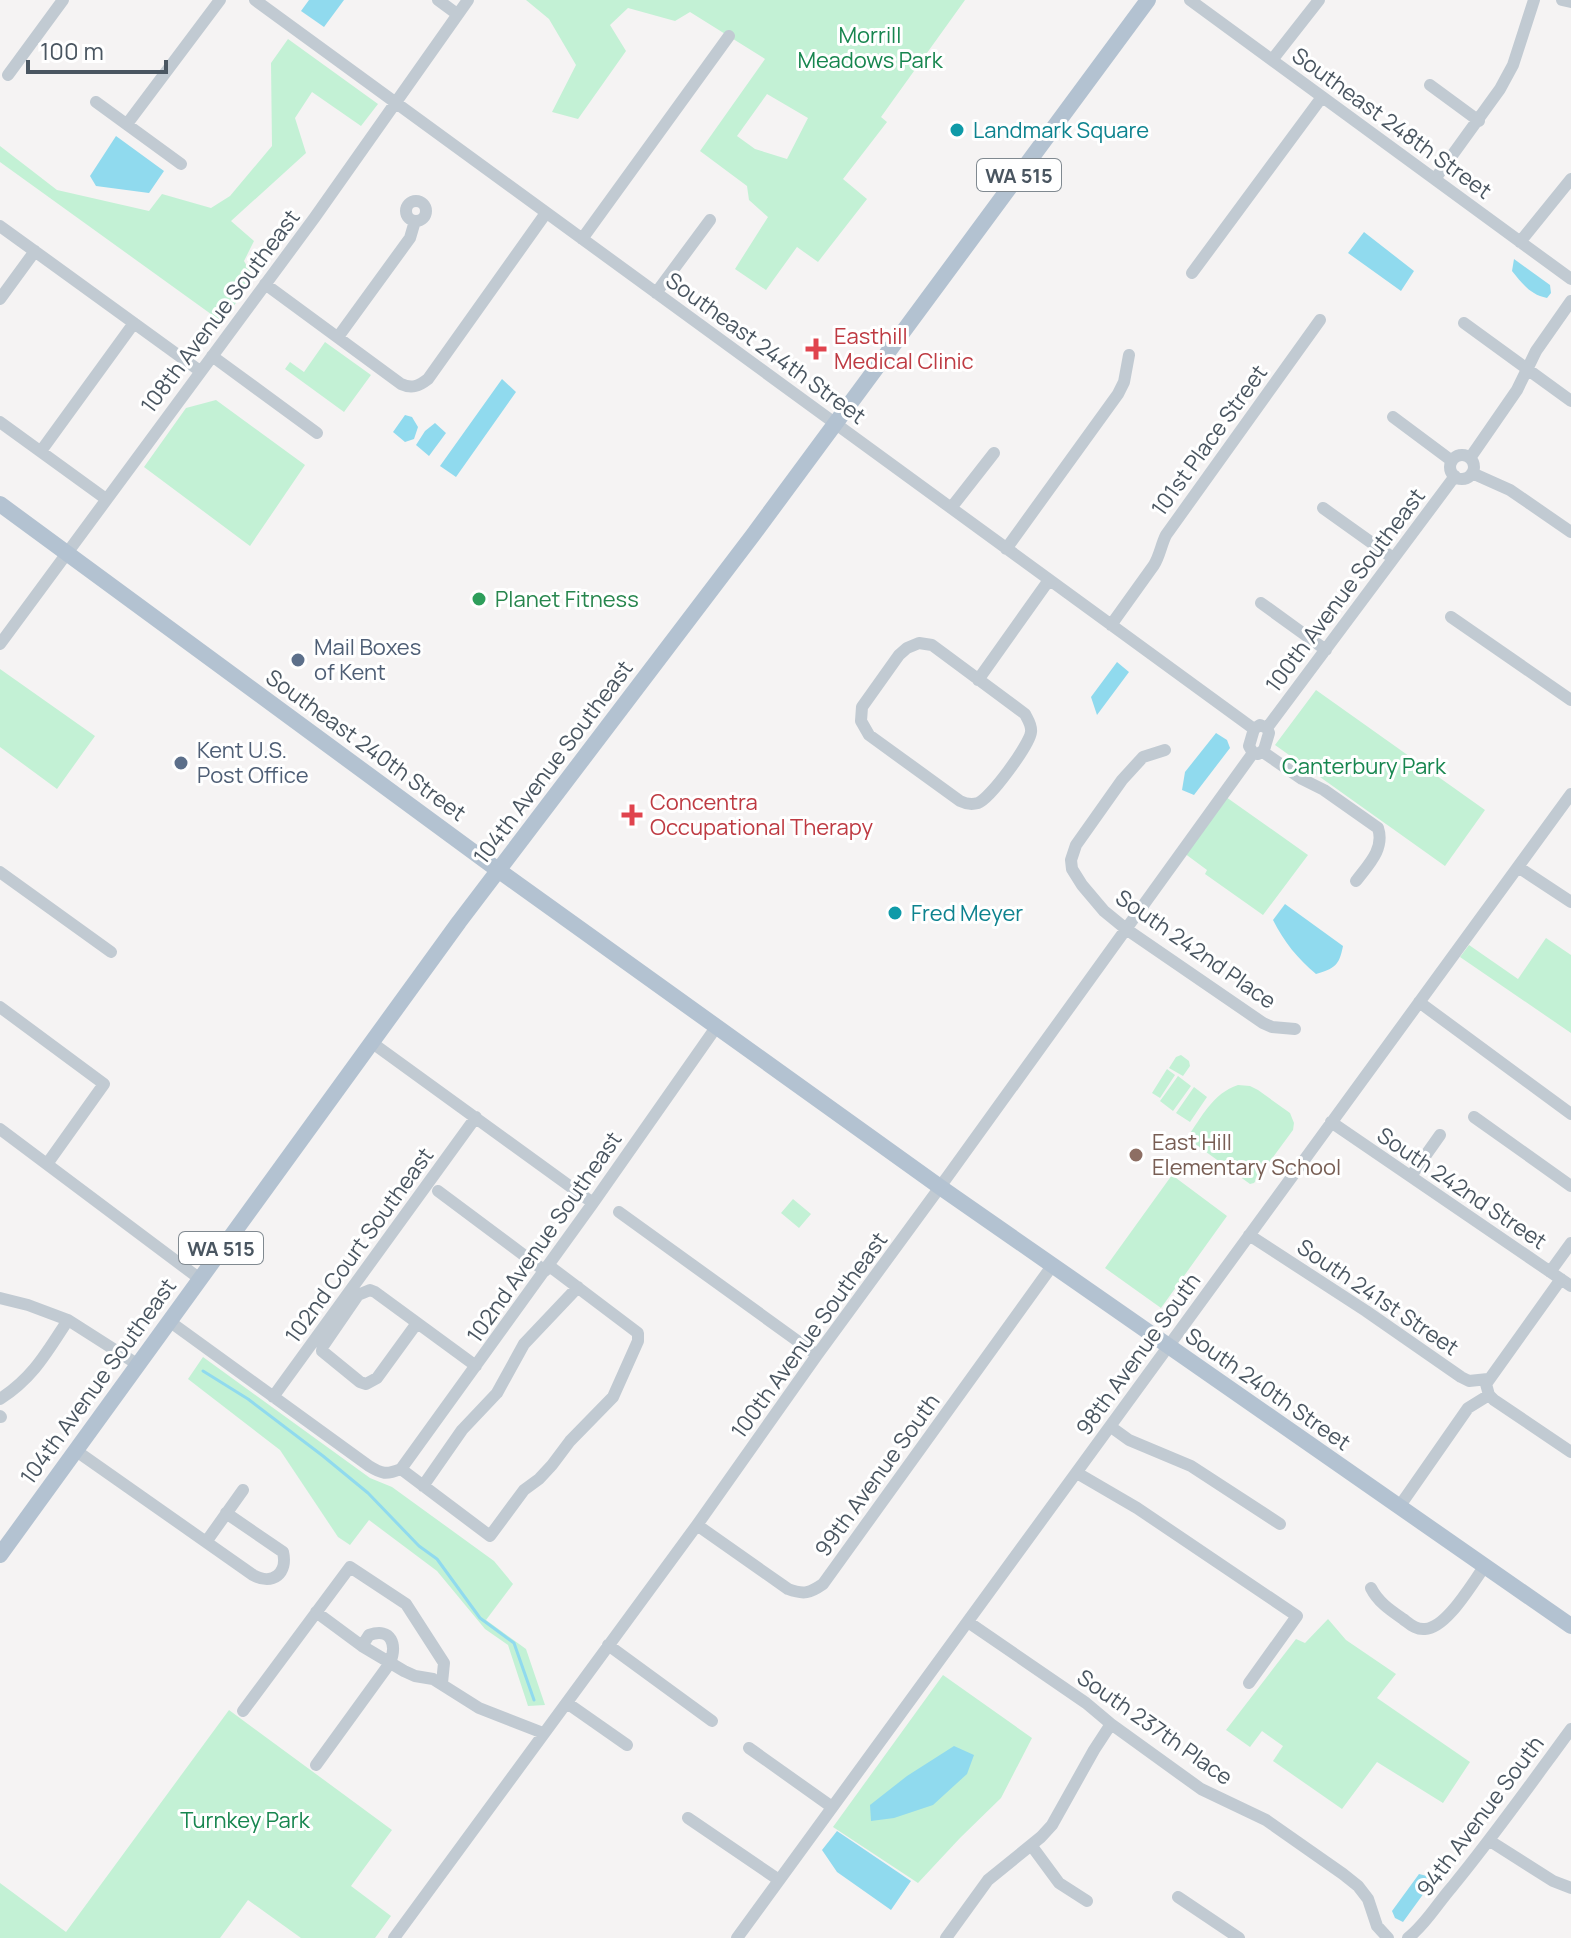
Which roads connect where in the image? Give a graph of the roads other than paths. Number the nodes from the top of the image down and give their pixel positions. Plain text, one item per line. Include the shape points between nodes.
1 (63, 0) edge
2 (220, 0) edge
3 (255, 0) edge
4 (438, 0) edge
5 (468, 0) edge
6 (1148, 0) edge
7 (1190, 0) edge
8 (1319, 0) edge
9 (1534, 0) edge
10 (1562, 0) edge
11 (1571, 2) edge
12 (457, 14) junction
13 (729, 36) dead end
14 (1272, 60) junction
15 (8, 75) dead end
16 (1430, 85) dead end
17 (1322, 97) junction
18 (96, 102) dead end
19 (395, 102) junction
20 (1479, 121) junction
21 (127, 124) junction
22 (181, 164) dead end
23 (1435, 179) junction
24 (1571, 179) edge
25 (546, 213) junction
26 (710, 220) dead end
27 (415, 221) dead end
28 (0, 226) edge
29 (582, 239) junction
30 (1520, 242) junction
31 (35, 251) junction
32 (1192, 273) dead end
33 (1571, 279) edge
34 (265, 284) junction
35 (656, 293) junction
36 (0, 299) edge
37 (1571, 301) edge
38 (1320, 320) dead end
39 (134, 323) junction
40 (1464, 323) dead end
41 (338, 337) junction
42 (1129, 355) dead end
43 (212, 356) junction
44 (1526, 368) junction
45 (200, 371) junction
46 (1571, 401) edge
47 (1393, 417) dead end
48 (0, 422) edge
49 (834, 423) junction
50 (317, 433) dead end
51 (41, 451) junction
52 (994, 453) dead end
53 (1470, 458) junction
54 (1452, 461) junction
55 (1472, 473) junction
56 (1455, 476) junction
57 (106, 499) junction
58 (0, 504) edge
59 (951, 508) junction
60 (1323, 508) dead end
61 (1571, 532) edge
62 (1006, 549) junction
63 (67, 552) junction
64 (1393, 558) junction
65 (1049, 580) junction
66 (1261, 603) dead end
67 (1451, 617) dead end
68 (1111, 625) junction
69 (0, 644) edge
70 (1326, 650) junction
71 (978, 680) junction
72 (1571, 700) edge
73 (1260, 728) junction
74 (1165, 750) dead end
75 (1258, 752) junction
76 (1571, 794) edge
77 (1518, 867) junction
78 (498, 870) junction
79 (0, 872) edge
80 (1356, 881) dead end
81 (1571, 902) edge
82 (1126, 929) junction
83 (111, 952) dead end
84 (1419, 1002) junction
85 (0, 1007) edge
86 (717, 1026) junction
87 (1295, 1029) dead end
88 (371, 1042) junction
89 (1571, 1114) edge
90 (476, 1117) junction
91 (1474, 1117) dead end
92 (1331, 1122) junction
93 (0, 1129) edge
94 (1440, 1135) dead end
95 (47, 1164) junction
96 (1411, 1176) junction
97 (1571, 1186) edge
98 (940, 1187) junction
99 (438, 1191) dead end
100 (605, 1204) junction
101 (1249, 1235) junction
102 (1571, 1243) edge
103 (1052, 1266) junction
104 (546, 1268) junction
105 (200, 1279) junction
106 (1561, 1279) edge
107 (578, 1287) junction
108 (0, 1298) edge
109 (68, 1320) junction
110 (169, 1321) junction
111 (417, 1323) junction
112 (1167, 1347) junction
113 (817, 1355) junction
114 (137, 1364) junction
115 (476, 1366) junction
116 (1488, 1388) junction
117 (273, 1397) junction
118 (0, 1399) edge
119 (1111, 1427) junction
120 (75, 1450) junction
121 (1571, 1452) edge
122 (401, 1469) junction
123 (1077, 1473) junction
124 (423, 1486) junction
125 (243, 1490) dead end
126 (1399, 1507) junction
127 (226, 1513) junction
128 (1280, 1524) dead end
129 (697, 1525) junction
130 (206, 1542) junction
131 (0, 1555) edge
132 (1485, 1566) junction
133 (1371, 1588) dead end
134 (316, 1612) junction
135 (968, 1622) junction
136 (1571, 1626) edge
137 (608, 1645) junction
138 (362, 1646) junction
139 (377, 1655) junction
140 (390, 1663) junction
141 (381, 1677) junction
142 (442, 1683) junction
143 (1249, 1683) dead end
144 (567, 1703) junction
145 (243, 1711) dead end
146 (712, 1721) dead end
147 (1111, 1724) junction
148 (1571, 1729) edge
149 (543, 1733) junction
150 (627, 1745) dead end
151 (749, 1748) dead end
152 (316, 1765) dead end
153 (832, 1807) junction
154 (688, 1818) dead end
155 (1490, 1841) junction
156 (1031, 1845) junction
157 (779, 1880) junction
158 (1571, 1888) edge
159 (1178, 1897) dead end
160 (1087, 1901) dead end
161 (1420, 1933) edge
162 (1388, 1936) edge
163 (394, 1938) edge
164 (737, 1938) edge
165 (946, 1938) edge
166 (1239, 1938) edge
167 (1408, 1938) edge

1 - 15 street
2 - 21 street
3 - 19 street, Southeast 244th Street
4 - 12 street
5 - 12 street, 108th Avenue Southeast
6 - 49 main road, 104th Avenue Southeast / WA 515
7 - 14 street, Southeast 248th Street
8 - 14 street
9 - 20 street via 1513,65
10 - 11 street
12 - 19 street, 108th Avenue Southeast
13 - 29 street
14 - 17 street, Southeast 248th Street
16 - 20 street
17 - 23 street, Southeast 248th Street
17 - 32 street
18 - 21 street
19 - 25 street, Southeast 244th Street
19 - 34 street, 108th Avenue Southeast
20 - 23 street
21 - 22 street
23 - 30 street, Southeast 248th Street
24 - 30 street
25 - 29 street, Southeast 244th Street
25 - 41 street via 428,379 417,386 401,384
26 - 35 street
27 - 41 street via 410,238
28 - 31 street
29 - 35 street, Southeast 244th Street
30 - 33 street, Southeast 248th Street
31 - 36 street
31 - 39 street
34 - 41 street
34 - 43 street, 108th Avenue Southeast
35 - 49 street, Southeast 244th Street
37 - 44 street
38 - 68 street, 101st Place Street via 1166,535 1159,557
39 - 45 street
39 - 51 street
40 - 44 street
42 - 62 street via 1118,394
43 - 45 street, 108th Avenue Southeast
43 - 50 street
44 - 46 street
44 - 53 street
45 - 57 street, 108th Avenue Southeast
47 - 54 street
48 - 51 street
49 - 59 street, Southeast 244th Street
49 - 78 main road, 104th Avenue Southeast / WA 515
51 - 57 street
52 - 59 street
53 - 54 street via 1462,455
53 - 55 street
54 - 56 street
55 - 56 street
55 - 61 street via 1510,490
56 - 64 street, 100th Avenue Southeast
57 - 63 street, 108th Avenue Southeast
58 - 63 main road, Southeast 240th Street
59 - 62 street, Southeast 244th Street
60 - 64 street
62 - 65 street, Southeast 244th Street
63 - 69 street, 108th Avenue Southeast
63 - 78 main road, Southeast 240th Street
64 - 70 street, 100th Avenue Southeast
65 - 68 street, Southeast 244th Street
65 - 71 street
66 - 70 street
67 - 72 street
68 - 73 street, Southeast 244th Street
70 - 73 street, 100th Avenue Southeast
71 - 71 street via 932,645 919,643 899,655 862,707 861,721 869,735 967,804 987,797 1027,743 1031,728 1025,714
73 - 75 street via 1269,733
74 - 82 street, South 242nd Place via 1135,764 1073,850 1074,873 1082,885
75 - 80 street via 1378,828 1377,852
75 - 82 street, 100th Avenue Southeast
76 - 77 street, 98th Avenue South
77 - 81 street
77 - 84 street, 98th Avenue South
78 - 86 main road, Southeast 240th Street
78 - 88 main road, 104th Avenue Southeast / WA 515
79 - 83 street
82 - 87 street, South 242nd Place via 1263,1023
82 - 98 street, 100th Avenue Southeast
84 - 89 street
84 - 92 street, 98th Avenue South
85 - 95 street via 104,1084
86 - 98 main road, Southeast 240th Street
86 - 100 street, 102nd Avenue Southeast
88 - 90 street
88 - 105 main road, 104th Avenue Southeast / WA 515
90 - 100 street
90 - 117 street, 102nd Court Southeast
91 - 97 street
92 - 96 street, South 242nd Street
92 - 101 street, 98th Avenue South
93 - 95 street
94 - 96 street
95 - 105 street
96 - 106 street, South 242nd Street
98 - 103 main road, South 240th Street
98 - 113 street, 100th Avenue Southeast
99 - 104 street
100 - 104 street, 102nd Avenue Southeast
100 - 113 street
101 - 112 street, 98th Avenue South
101 - 116 street, South 241st Street via 1461,1377
102 - 106 street
103 - 112 main road, South 240th Street
103 - 129 street, 99th Avenue South via 823,1584 807,1594 788,1589
104 - 107 street
104 - 115 street, 102nd Avenue Southeast
105 - 110 main road, 104th Avenue Southeast / WA 515
106 - 116 street
107 - 124 street via 524,1344 497,1393 462,1430
107 - 124 street via 638,1333 613,1397 524,1490 490,1536
108 - 109 street
109 - 114 street
109 - 118 street via 39,1366
110 - 114 main road, 104th Avenue Southeast / WA 515
110 - 117 street
111 - 111 street, 102nd Court Southeast via 366,1291 323,1346 323,1354 366,1384
111 - 115 street
112 - 119 street, 98th Avenue South
112 - 126 main road, South 240th Street
113 - 129 street, 100th Avenue Southeast
114 - 120 main road, 104th Avenue Southeast / WA 515
115 - 122 street, 102nd Avenue Southeast
116 - 121 street, South 241st Street
116 - 126 street via 1468,1408
117 - 122 street via 381,1473
119 - 123 street, 98th Avenue South
119 - 128 street via 1191,1466
120 - 130 street
120 - 131 main road, 104th Avenue Southeast / WA 515
122 - 124 street
123 - 135 street, 98th Avenue South
123 - 143 street via 1297,1616
125 - 127 street
126 - 132 main road, South 240th Street
127 - 130 street
127 - 130 street via 283,1552 280,1573 259,1578
129 - 137 street, 100th Avenue Southeast
132 - 133 street via 1450,1613 1428,1629 1414,1627
132 - 136 main road, South 240th Street
134 - 138 street
134 - 142 street via 350,1567 406,1604 444,1663
134 - 145 street
135 - 147 street, South 237th Place
135 - 153 street, 98th Avenue South
137 - 144 street, 100th Avenue Southeast
137 - 146 street
138 - 139 street
138 - 140 street via 369,1635 386,1635 393,1645
139 - 140 street
139 - 141 street
140 - 141 street
140 - 142 street
141 - 152 street
142 - 149 street via 479,1708
144 - 149 street, 100th Avenue Southeast
144 - 150 street
147 - 156 street via 1052,1825
147 - 162 street, South 237th Place via 1201,1789 1266,1820 1343,1874 1368,1899 1377,1926
148 - 155 street, 94th Avenue South
149 - 163 street, 100th Avenue Southeast
151 - 153 street
153 - 157 street, 98th Avenue South
154 - 157 street
155 - 158 street
155 - 161 street, 94th Avenue South
156 - 160 street via 1059,1883
156 - 165 street via 988,1880
157 - 164 street, 98th Avenue South
159 - 166 street
161 - 167 street, 94th Avenue South

